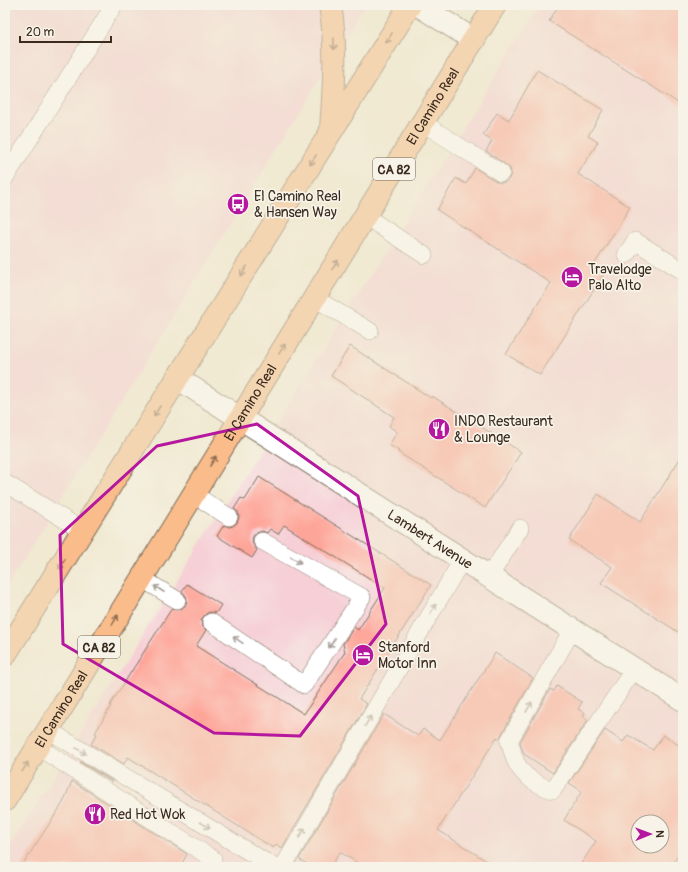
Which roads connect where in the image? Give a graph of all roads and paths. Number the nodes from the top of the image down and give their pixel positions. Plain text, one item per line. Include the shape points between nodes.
1 (114, 5) edge
2 (330, 5) edge
3 (410, 5) edge
4 (418, 5) edge
5 (495, 5) edge
6 (474, 40) junction
7 (423, 123) junction
8 (330, 133) junction
9 (501, 173) dead end
10 (5, 178) edge
11 (365, 216) junction
12 (424, 255) dead end
13 (626, 255) dead end
14 (683, 271) edge
15 (314, 298) junction
16 (370, 331) dead end
17 (177, 378) junction
18 (240, 418) junction
19 (5, 483) edge
20 (193, 494) junction
21 (229, 517) dead end
22 (520, 528) dead end
23 (82, 530) junction
24 (262, 540) dead end
25 (462, 560) junction
26 (490, 577) junction
27 (141, 578) junction
28 (177, 600) dead end
29 (211, 622) dead end
30 (572, 630) junction
31 (5, 655) edge
32 (634, 669) junction
33 (683, 700) edge
34 (43, 739) junction
35 (5, 800) edge
36 (213, 867) edge
37 (274, 867) edge
38 (282, 867) edge

1 - 10 lane
2 -> 8 main road via 334,23 334,79
3 -> 8 main road
4 - 6 street
5 - 6 main road, El Camino Real / CA 82
6 - 7 main road, El Camino Real / CA 82
7 - 9 lane
7 - 11 main road, El Camino Real / CA 82
8 -> 17 main road
11 - 12 lane
15 -> 11 main road, El Camino Real / CA 82
13 - 14 lane via 635,241
15 - 16 lane
18 -> 15 main road, El Camino Real / CA 82
17 - 18 street, Lambert Avenue
17 -> 23 main road
20 -> 18 main road, El Camino Real / CA 82
18 - 25 street, Lambert Avenue
19 - 23 lane
20 - 21 lane
20 - 27 main road, El Camino Real / CA 82
22 - 26 lane
23 -> 31 main road
24 -> 29 lane via 362,597 304,685
25 - 26 street, Lambert Avenue
38 -> 25 lane
26 - 30 street, Lambert Avenue
28 -> 27 lane
34 -> 27 main road, El Camino Real / CA 82
30 - 32 street, Lambert Avenue
32 -> 30 lane via 553,790 542,787 521,771 510,741
32 - 33 street, Lambert Avenue
35 -> 34 main road, El Camino Real / CA 82
34 - 36 lane via 213,859
34 -> 37 lane

